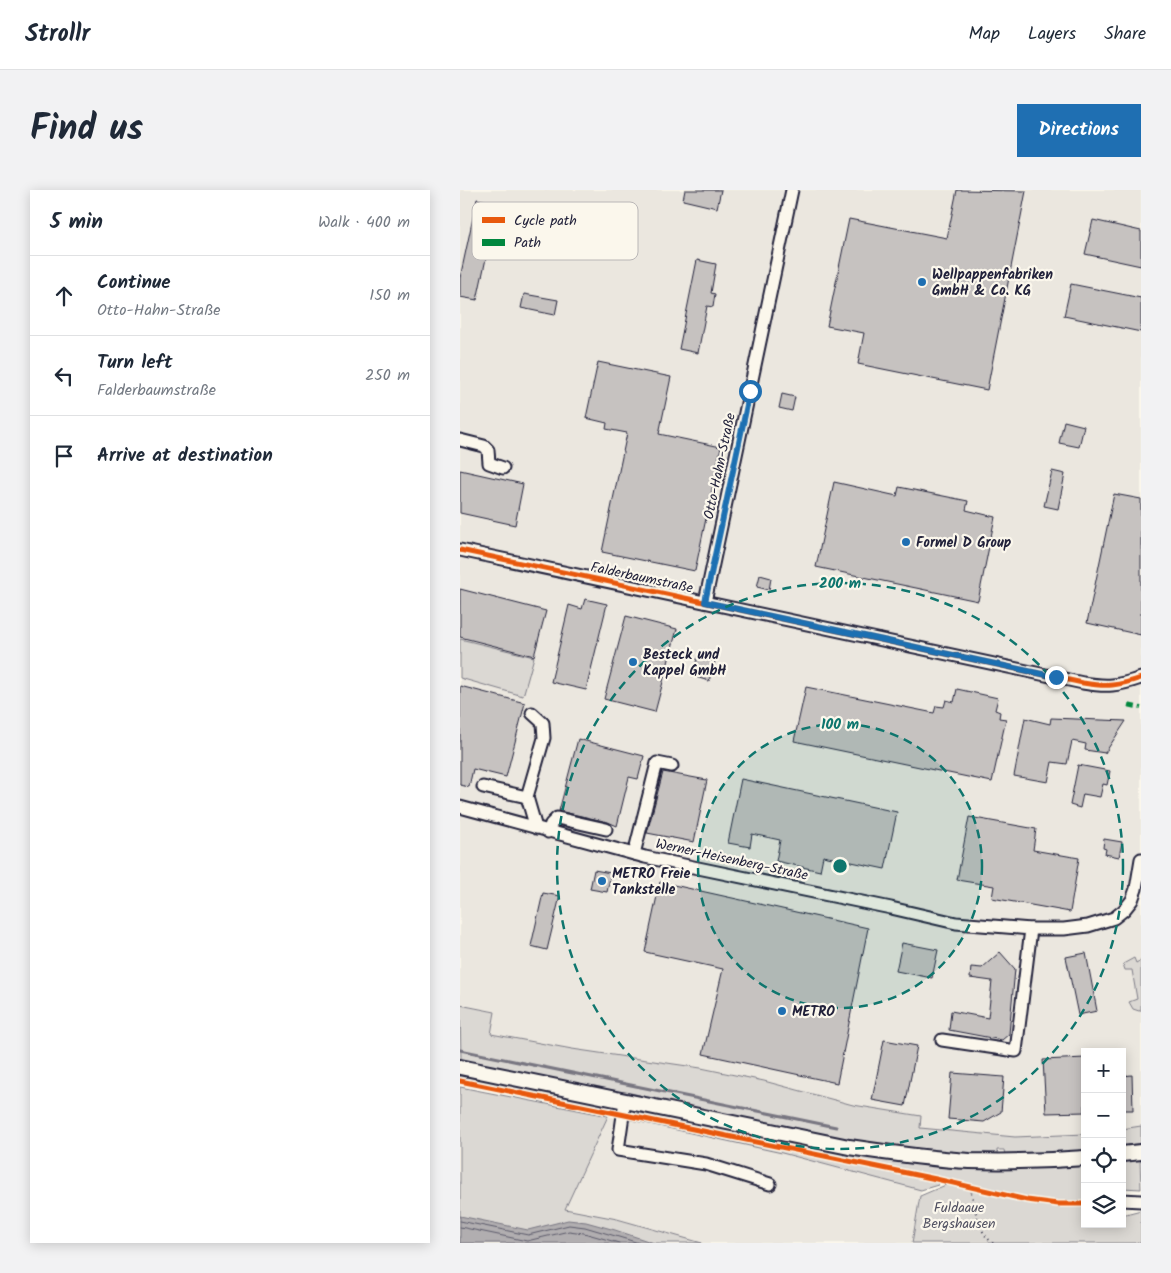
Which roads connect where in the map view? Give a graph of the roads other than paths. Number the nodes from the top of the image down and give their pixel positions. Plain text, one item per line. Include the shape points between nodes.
1 (792, 190) edge
2 (460, 440) edge
3 (503, 468) dead end
4 (460, 550) edge
5 (705, 602) junction
6 (1141, 678) edge
7 (532, 713) dead end
8 (672, 766) dead end
9 (483, 787) dead end
10 (527, 797) junction
11 (460, 807) edge
12 (536, 828) junction
13 (606, 829) dead end
14 (548, 832) junction
15 (634, 854) junction
16 (1141, 859) edge
17 (1031, 929) junction
18 (942, 1040) dead end
19 (460, 1067) edge
20 (626, 1101) junction
21 (1141, 1152) edge
22 (1126, 1154) edge
23 (1081, 1158) edge
24 (770, 1184) dead end
25 (1126, 1200) edge
26 (1141, 1201) edge

1 - 5 street, Otto-Hahn-Straße
2 - 3 street via 484,446 488,450 489,463
4 - 5 street, Falderbaumstraße
5 - 6 street, Falderbaumstraße via 1083,683 1105,686
7 - 10 street via 543,723 544,738
8 - 15 street via 657,763
9 - 10 street
10 - 12 street
11 - 12 street, Werner-Heisenberg-Straße
12 - 14 street, Werner-Heisenberg-Straße
13 - 14 street via 557,818
14 - 15 street, Werner-Heisenberg-Straße
15 - 17 street, Werner-Heisenberg-Straße via 956,923
16 - 17 street, Werner-Heisenberg-Straße via 1132,900 1114,918 1088,926
17 - 18 street via 1016,1051
19 - 20 main road
20 - 23 main road via 892,1154 969,1161
20 - 24 street via 618,1150 706,1164
21 - 22 main road
25 - 26 street

